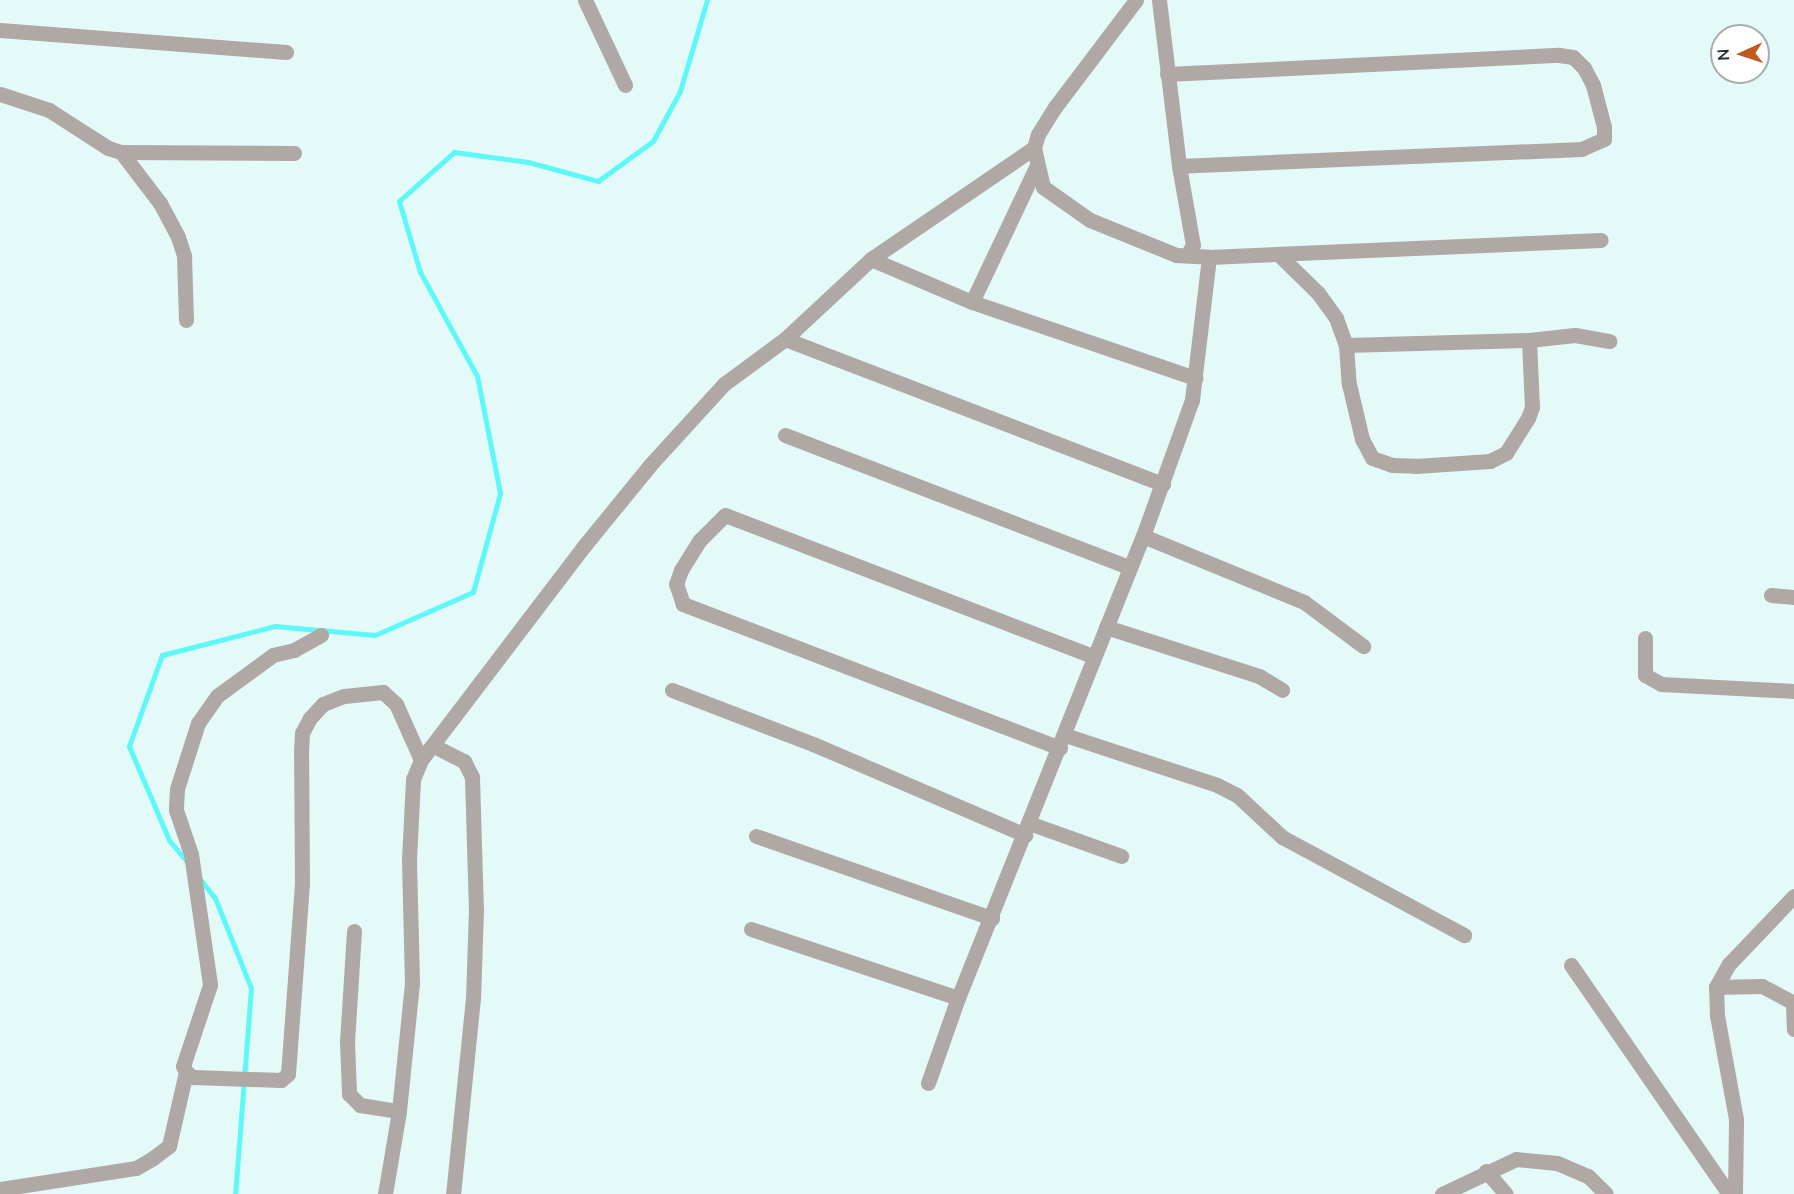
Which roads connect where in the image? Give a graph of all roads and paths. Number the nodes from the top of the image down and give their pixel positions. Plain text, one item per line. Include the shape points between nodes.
1 (585, 0) edge
2 (1136, 0) edge
3 (1159, 0) edge
4 (0, 30) edge
5 (286, 52) dead end
6 (1167, 74) junction
7 (625, 85) dead end
8 (0, 94) edge
9 (1034, 148) junction
10 (121, 152) junction
11 (294, 153) dead end
12 (1179, 166) junction
13 (1036, 167) junction
14 (1601, 240) dead end
15 (1187, 255) junction
16 (1279, 255) junction
17 (1209, 257) junction
18 (871, 259) junction
19 (972, 302) junction
20 (186, 320) dead end
21 (785, 339) junction
22 (1529, 340) junction
23 (1609, 341) dead end
24 (1346, 345) junction
25 (1195, 378) junction
26 (785, 435) dead end
27 (1163, 484) junction
28 (1143, 536) junction
29 (1129, 567) junction
30 (1771, 595) dead end
31 (1794, 597) edge
32 (1106, 627) junction
33 (321, 635) dead end
34 (1645, 638) dead end
35 (1363, 646) dead end
36 (1094, 657) junction
37 (672, 690) dead end
38 (1282, 690) dead end
39 (1794, 691) edge
40 (1062, 741) junction
41 (434, 746) junction
42 (421, 760) junction
43 (1027, 829) junction
44 (756, 836) dead end
45 (1121, 856) dead end
46 (1793, 897) edge
47 (992, 918) junction
48 (751, 929) dead end
49 (354, 931) dead end
50 (1464, 935) dead end
51 (1571, 965) dead end
52 (1716, 987) junction
53 (958, 998) junction
54 (1793, 1003) edge
55 (1794, 1029) edge
56 (189, 1075) junction
57 (928, 1083) dead end
58 (399, 1111) junction
59 (1486, 1171) junction
60 (0, 1189) edge
61 (384, 1194) edge
62 (453, 1194) edge
63 (1442, 1194) edge
64 (1506, 1194) edge
65 (1606, 1194) edge
66 (1729, 1194) edge
67 (1735, 1194) edge

1 - 7 street
2 - 9 street via 1055,107
3 - 6 street
4 - 5 street
6 - 12 street
6 - 12 street via 1559,55 1573,57 1584,68 1605,127 1604,140 1582,149
8 - 10 street via 49,110 108,148
9 - 13 street
9 - 18 street
10 - 11 street
10 - 20 street via 160,203 178,237 184,256
12 - 15 street via 1193,245
13 - 15 street via 1043,187 1074,211 1119,232
13 - 19 street
14 - 16 street
15 - 17 street
16 - 17 street
16 - 24 street via 1318,293 1336,318
17 - 25 street
18 - 19 street
18 - 21 street
19 - 25 street
21 - 27 street
21 - 41 street via 724,384 650,465 465,700
22 - 23 street via 1575,335
22 - 24 street
22 - 24 street via 1532,407 1506,453 1490,461 1416,466 1372,458 1362,439 1348,384
25 - 27 street via 1192,400
26 - 29 street
27 - 28 street
28 - 29 street
28 - 35 street via 1304,602
29 - 32 street
30 - 31 street
32 - 36 street
32 - 38 street via 1259,676
33 - 56 street via 294,650 273,655 218,696 198,723 177,789 176,810 191,854 210,985 183,1066
34 - 39 street via 1645,675 1661,684
36 - 40 street
36 - 40 street via 725,515 700,540 681,570 676,585 683,604
37 - 43 street
40 - 43 street
40 - 50 street via 1217,785 1236,795 1282,837
41 - 42 street
41 - 62 street via 464,760 472,777 476,909 472,998
42 - 56 street via 396,704 383,692 344,696 323,704 302,734 302,883 288,1074 281,1080
42 - 58 street via 413,779 409,859 412,982
43 - 45 street
43 - 47 street
44 - 47 street
46 - 52 street via 1729,964
47 - 53 street
48 - 53 street
49 - 58 street via 348,1041 350,1094 360,1104
51 - 66 street
52 - 54 street via 1762,986
52 - 67 street via 1717,1015 1736,1119
53 - 57 street
54 - 55 street
56 - 60 street via 169,1146 153,1158 136,1168
58 - 61 street
59 - 63 street via 1453,1192
59 - 64 street
59 - 65 street via 1516,1159 1557,1163 1588,1176

